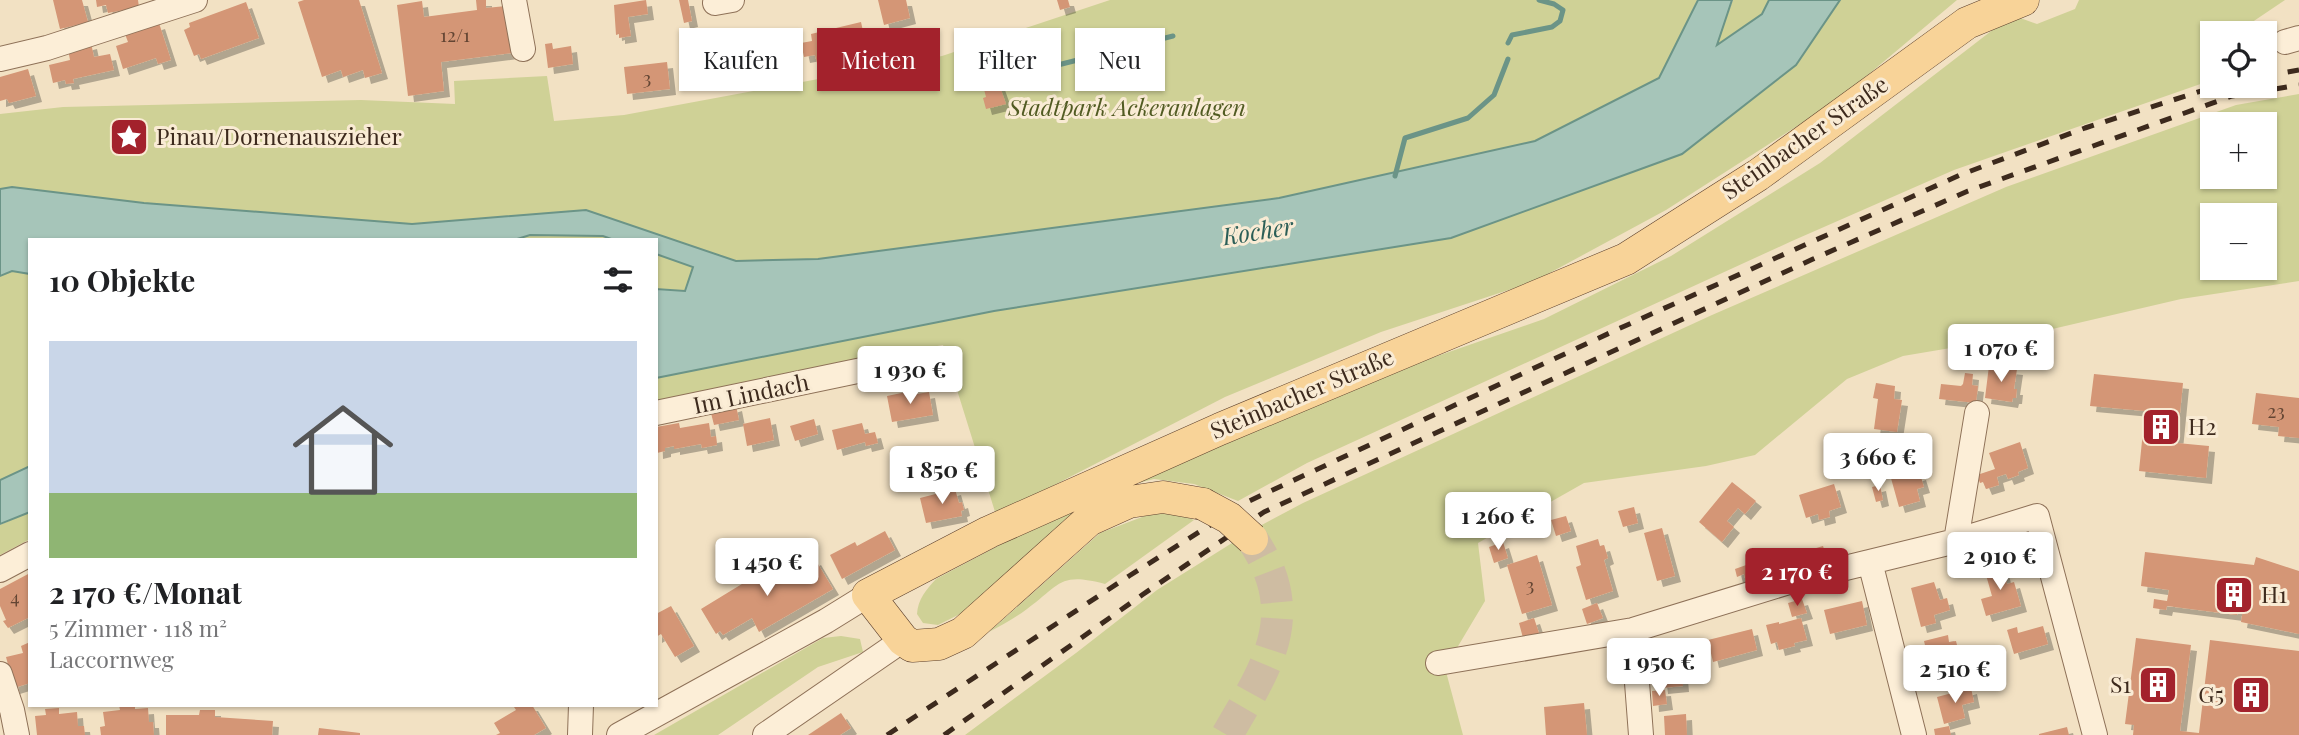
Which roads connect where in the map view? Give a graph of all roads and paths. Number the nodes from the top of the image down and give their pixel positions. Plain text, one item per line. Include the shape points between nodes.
1 (195, 0) edge
2 (514, 0) edge
3 (2024, 0) edge
4 (2049, 0) edge
5 (1975, 12) edge
6 (523, 49) dead end
7 (0, 58) edge
8 (886, 365) dead end
9 (658, 413) edge
10 (1977, 413) dead end
11 (1252, 539) tunnel mouth
12 (1956, 541) junction
13 (28, 555) edge
14 (1870, 562) junction
15 (0, 570) edge
16 (868, 596) junction
17 (1633, 630) junction
18 (903, 639) junction
19 (1438, 663) dead end
20 (0, 674) edge
21 (581, 707) edge
22 (18, 735) edge
23 (580, 735) edge
24 (619, 735) edge
25 (765, 735) edge
26 (1641, 735) edge
27 (1914, 735) edge
28 (2095, 735) edge

1 - 7 street
2 - 6 street
3 - 4 main road
3 - 5 main road, Steinbacher Straße
5 - 16 main road, Steinbacher Straße via 1758,175 1626,258 989,531
8 - 9 street, Im Lindach
10 - 12 street
11 - 18 main road, bridge via 1229,518 1203,504 1163,497 1129,502 1088,520 963,633 939,644 912,646
12 - 14 street
12 - 28 street via 2037,516
13 - 15 street
14 - 17 street
14 - 27 street
16 - 18 main road
16 - 24 street, Steinbacher Straße
17 - 19 street
17 - 26 street
18 - 25 street
20 - 22 street
21 - 23 street

